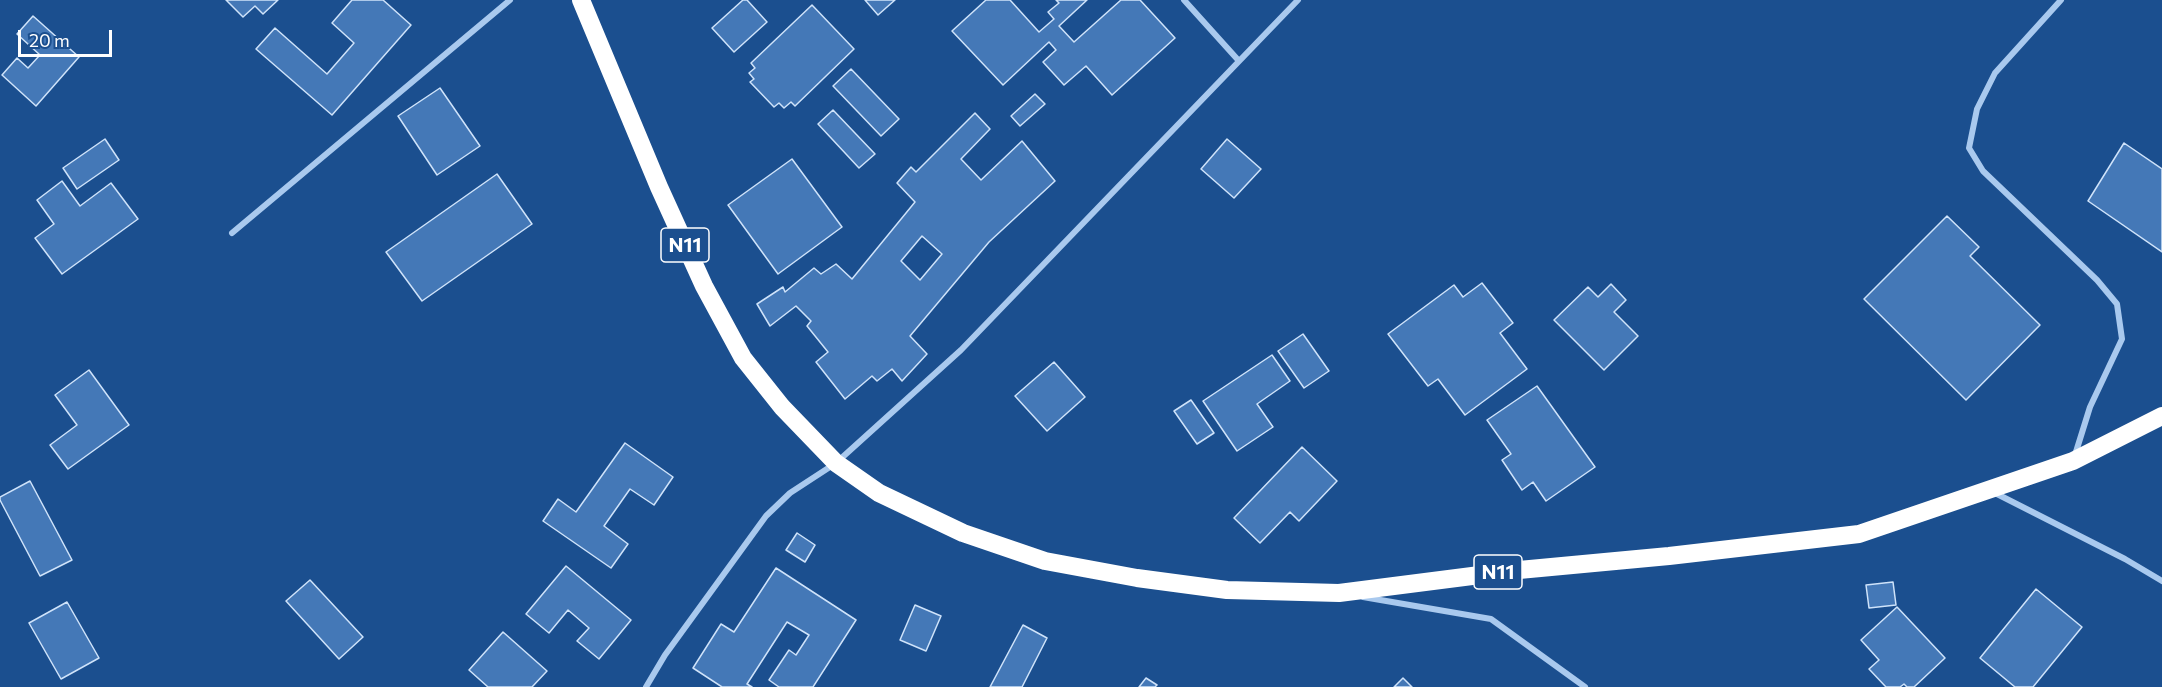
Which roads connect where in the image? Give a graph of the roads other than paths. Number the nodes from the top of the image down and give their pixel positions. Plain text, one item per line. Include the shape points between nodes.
1 (510, 0) edge
2 (580, 0) edge
3 (1184, 0) edge
4 (1298, 0) edge
5 (2061, 0) edge
6 (1239, 61) junction
7 (232, 233) dead end
8 (2162, 416) edge
9 (2073, 461) junction
10 (836, 463) junction
11 (1989, 490) junction
12 (2162, 581) edge
13 (1339, 592) junction
14 (646, 687) edge
15 (1585, 687) edge

1 - 7 street
2 - 10 highway, N11 via 704,286 743,358 782,407
3 - 6 street
4 - 6 street
5 - 9 street via 1995,73 1977,109 1969,148 1983,171 2117,304 2122,339 2090,407
6 - 10 street via 961,350
8 - 9 highway, N11
9 - 11 highway, N11
10 - 13 highway, N11 via 879,493 963,533 1045,561 1227,590
10 - 14 street via 790,493 766,516 664,655
11 - 12 street
11 - 13 highway, N11 via 1859,534
13 - 15 street via 1491,619

